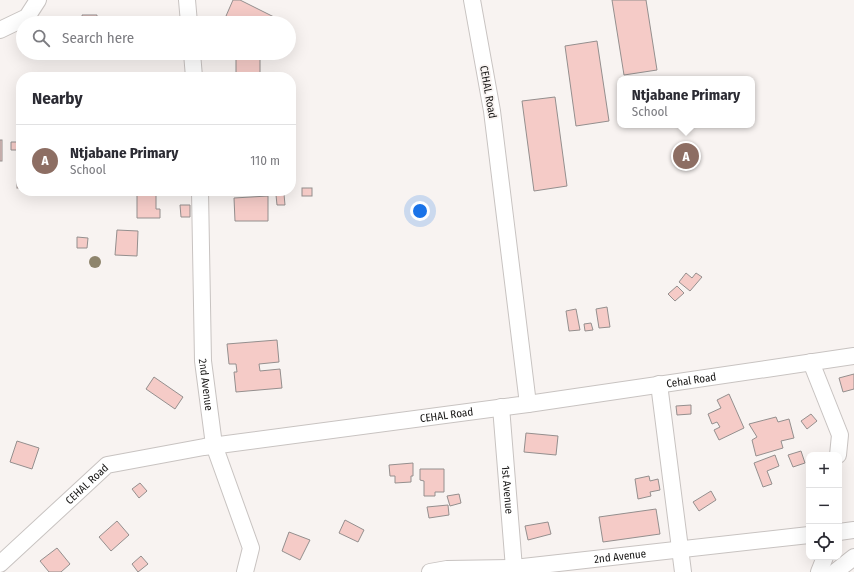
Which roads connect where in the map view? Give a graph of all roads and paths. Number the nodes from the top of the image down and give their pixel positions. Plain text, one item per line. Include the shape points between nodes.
1 (38, 0) edge
2 (187, 0) edge
3 (472, 0) edge
4 (28, 16) edge
5 (189, 16) edge
6 (16, 22) edge
7 (0, 30) edge
8 (193, 60) edge
9 (194, 72) edge
10 (200, 196) edge
11 (854, 356) edge
12 (811, 362) junction
13 (659, 384) junction
14 (528, 404) junction
15 (501, 407) junction
16 (214, 445) junction
17 (838, 452) edge
18 (854, 530) edge
19 (842, 532) edge
20 (806, 535) edge
21 (680, 550) junction
22 (854, 557) edge
23 (823, 560) edge
24 (0, 564) edge
25 (515, 570) edge
26 (245, 572) edge
27 (430, 572) edge
28 (683, 572) edge
29 (819, 572) edge
30 (835, 572) edge

1 - 4 street
2 - 5 street
3 - 14 street, CEHAL Road via 492,111
6 - 7 street
8 - 9 street
10 - 16 street, 2nd Avenue via 203,361
11 - 12 street, Cehal Road
12 - 13 street, Cehal Road
12 - 17 street via 840,435
13 - 14 street, Cehal Road
13 - 21 street
14 - 15 street, CEHAL Road
15 - 16 street, CEHAL Road
15 - 25 street, 1st Avenue
16 - 24 street, CEHAL Road via 107,465
16 - 26 street, 2nd Avenue via 250,548
18 - 19 street
20 - 21 street, 2nd Avenue
21 - 25 street, 2nd Avenue
21 - 28 street
22 - 30 street
23 - 29 street
25 - 27 street, 2nd Avenue via 447,568

